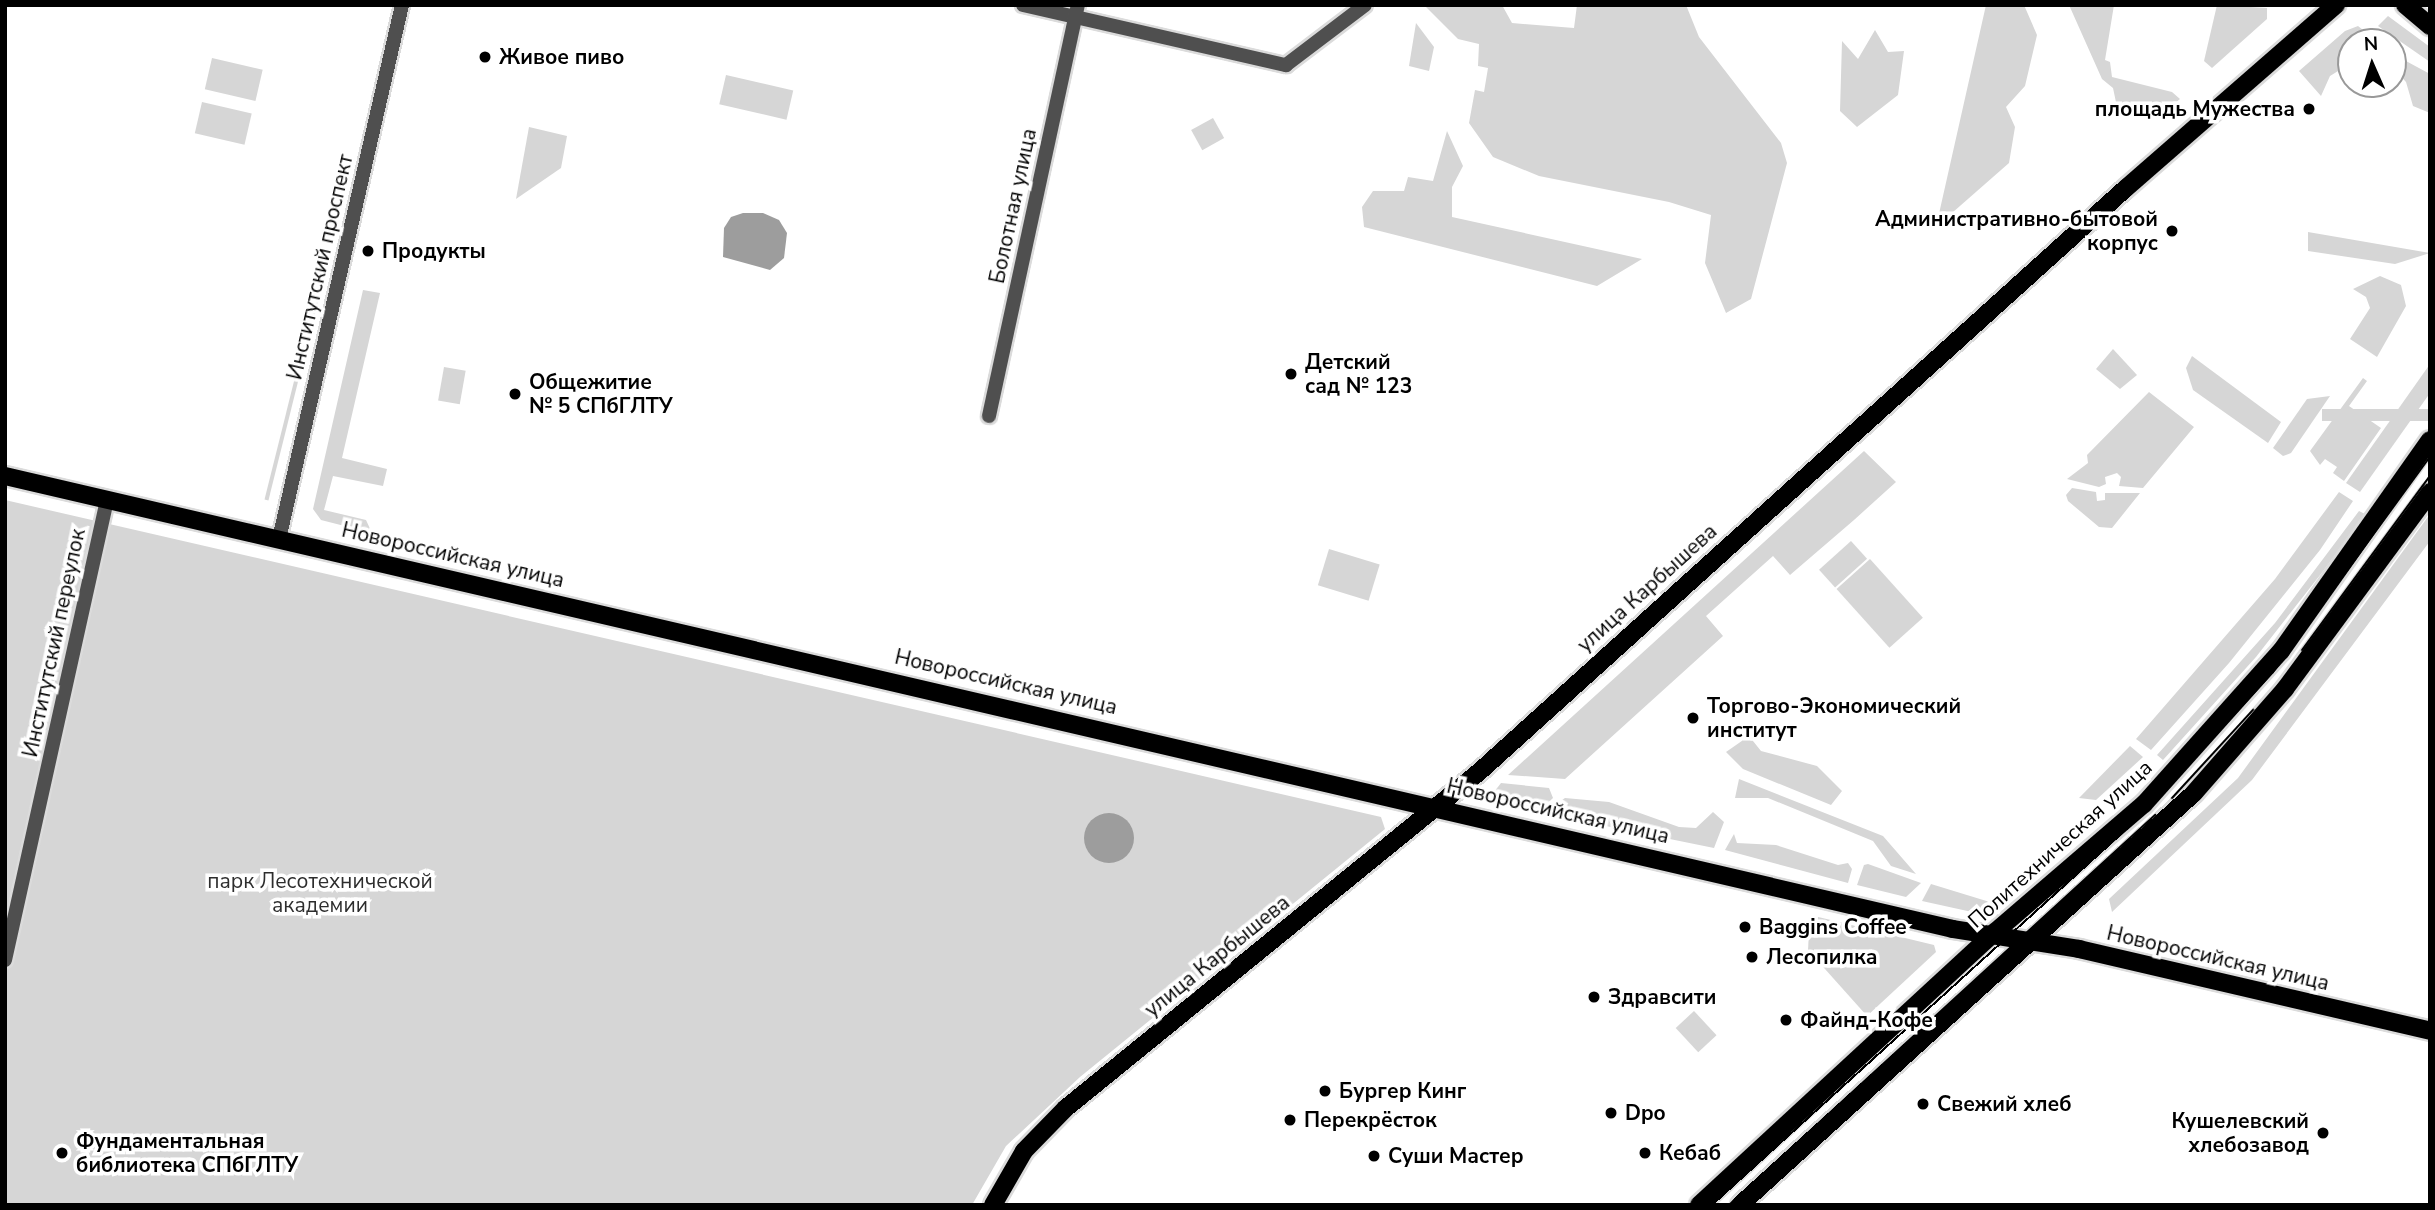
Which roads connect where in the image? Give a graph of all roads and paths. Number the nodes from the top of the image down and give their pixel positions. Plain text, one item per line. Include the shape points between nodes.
1 (402, 5) edge
2 (1023, 5) edge
3 (1365, 5) edge
4 (2336, 5) edge
5 (2405, 5) edge
6 (1077, 11) edge
7 (2430, 26) edge
8 (989, 416) dead end
9 (2430, 440) edge
10 (5, 476) edge
11 (2430, 492) edge
12 (107, 499) junction
13 (279, 539) junction
14 (1436, 805) junction
15 (1995, 932) junction
16 (2036, 936) junction
17 (5, 960) edge
18 (2430, 1022) edge
19 (2430, 1031) edge
20 (993, 1205) edge
21 (1699, 1205) edge
22 (1740, 1205) edge

1 - 13 street, Институтский проспект
2 - 6 street
3 - 6 street via 1286,65
4 - 14 main road, улица Карбышева via 2117,196 1479,772
5 - 7 main road
6 - 8 street, Болотная улица
9 - 15 main road, Политехническая улица via 2281,651 2223,721 2144,804
10 - 12 main road, Новороссийская улица
11 - 16 main road via 2262,718 2163,823
12 - 13 main road, Новороссийская улица
12 - 17 street, Институтский переулок
13 - 14 main road, Новороссийская улица
14 - 15 main road, Новороссийская улица via 1953,929
14 - 20 main road, улица Карбышева via 1066,1108 1024,1151
15 - 16 main road, Новороссийская улица
15 - 21 main road, Политехническая улица
16 - 18 main road, Новороссийская улица
16 - 19 main road, Новороссийская улица
16 - 22 main road

